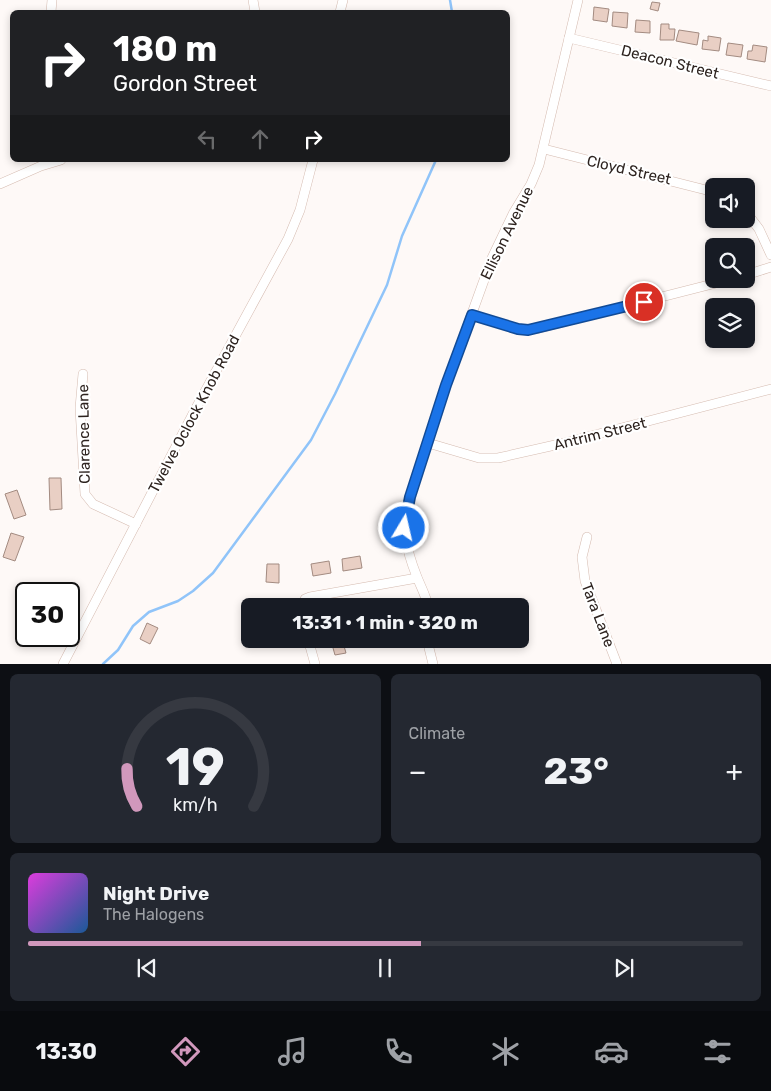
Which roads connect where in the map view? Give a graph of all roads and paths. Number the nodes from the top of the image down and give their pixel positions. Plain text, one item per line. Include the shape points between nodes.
1 (578, 0) edge
2 (569, 38) junction
3 (771, 86) edge
4 (544, 149) junction
5 (312, 162) edge
6 (40, 163) edge
7 (0, 184) edge
8 (705, 190) edge
9 (755, 224) edge
10 (768, 240) edge
11 (771, 255) edge
12 (771, 267) edge
13 (755, 272) edge
14 (705, 286) edge
15 (472, 315) junction
16 (83, 374) dead end
17 (771, 389) edge
18 (428, 443) junction
19 (136, 524) junction
20 (587, 537) dead end
21 (417, 578) junction
22 (308, 598) edge
23 (425, 598) edge
24 (310, 648) edge
25 (429, 648) edge
26 (64, 664) edge
27 (314, 664) edge
28 (433, 664) edge
29 (617, 664) edge

1 - 2 street, Ellison Avenue
2 - 3 street, Deacon Street
2 - 4 street, Ellison Avenue
4 - 8 street, Cloyd Street
4 - 15 street, Ellison Avenue via 531,184 492,258
5 - 19 street, Twelve Oclock Knob Road via 288,240
6 - 7 street
9 - 10 street
10 - 11 street
12 - 13 street
14 - 15 street via 536,329 518,329
15 - 18 street, Ellison Avenue
16 - 19 street, Clarence Lane via 80,408 85,494 93,504
17 - 18 street, Antrim Street via 498,458 479,458
18 - 21 street, Ellison Avenue via 410,497 404,528 408,554
19 - 26 street, Twelve Oclock Knob Road
20 - 29 street, Tara Lane via 582,558 585,581
21 - 22 street
21 - 23 street, Ellison Avenue
24 - 27 street
25 - 28 street

